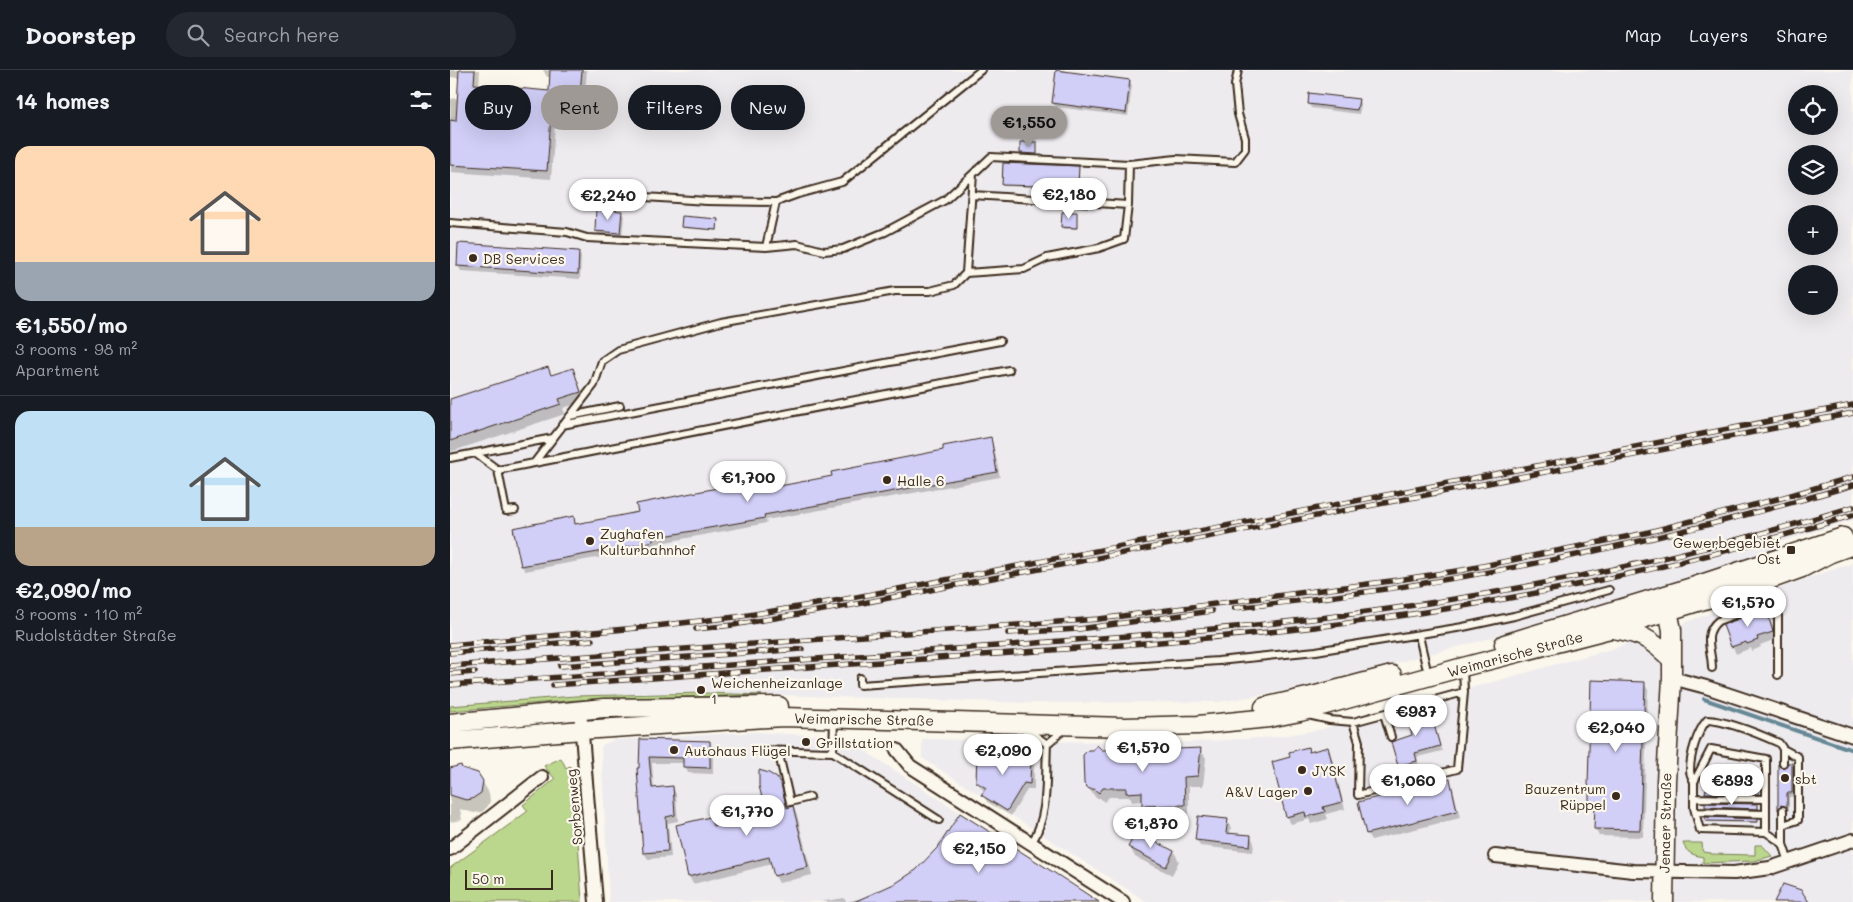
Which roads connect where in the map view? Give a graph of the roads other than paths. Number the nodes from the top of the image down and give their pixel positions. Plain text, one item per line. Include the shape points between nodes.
1 (981, 70) edge
2 (1238, 70) edge
3 (1129, 164) junction
4 (973, 174) junction
5 (598, 194) dead end
6 (972, 195) junction
7 (776, 202) junction
8 (1128, 205) junction
9 (450, 223) edge
10 (766, 246) junction
11 (966, 274) junction
12 (1000, 341) dead end
13 (1009, 370) dead end
14 (620, 406) dead end
15 (570, 416) junction
16 (562, 425) junction
17 (552, 438) junction
18 (475, 453) junction
19 (450, 458) edge
20 (534, 463) junction
21 (498, 470) junction
22 (515, 510) dead end
23 (1853, 534) edge
24 (1853, 545) edge
25 (1609, 590) dead end
26 (1667, 603) junction
27 (1610, 629) junction
28 (1418, 636) junction
29 (1672, 659) junction
30 (1426, 666) junction
31 (1463, 667) junction
32 (1712, 668) dead end
33 (1778, 674) dead end
34 (860, 678) dead end
35 (1672, 678) junction
36 (1464, 692) junction
37 (580, 710) junction
38 (1300, 712) junction
39 (1384, 714) junction
40 (834, 718) junction
41 (1353, 722) junction
42 (450, 723) edge
43 (1020, 724) junction
44 (1070, 725) junction
45 (582, 730) junction
46 (1853, 736) edge
47 (1391, 737) dead end
48 (450, 741) edge
49 (1046, 744) junction
50 (1783, 749) junction
51 (756, 750) dead end
52 (897, 750) dead end
53 (780, 751) junction
54 (833, 752) junction
55 (1783, 762) dead end
56 (542, 777) dead end
57 (1694, 782) junction
58 (810, 797) dead end
59 (1694, 798) junction
60 (1766, 799) junction
61 (1783, 810) dead end
62 (1695, 812) junction
63 (1766, 814) junction
64 (939, 820) dead end
65 (1783, 825) junction
66 (1766, 832) junction
67 (1853, 840) edge
68 (1031, 844) junction
69 (1783, 844) junction
70 (450, 849) edge
71 (1495, 856) dead end
72 (1789, 862) junction
73 (1665, 872) junction
74 (596, 902) edge
75 (1123, 902) edge
76 (1664, 902) edge

1 - 7 lane via 842,182
2 - 3 lane via 1235,85 1245,149 1235,162 1176,159
3 - 4 lane via 991,157
3 - 8 lane
4 - 6 lane
4 - 10 lane via 945,200 885,232 843,249 824,251 797,244
5 - 7 lane
6 - 8 lane
6 - 11 lane
7 - 10 lane
8 - 11 lane via 1124,239 1099,248 1047,258 1024,269
9 - 10 lane via 567,232 587,238
11 - 15 lane via 954,286 930,291 895,292 721,322 618,350 602,361 594,385
12 - 16 lane
13 - 20 lane
14 - 15 lane
15 - 16 lane
16 - 17 lane
17 - 18 lane
17 - 20 lane
18 - 19 lane
18 - 21 lane
20 - 21 lane
21 - 22 lane via 506,512
23 - 26 main road, Weimarische Straße
24 - 26 main road, Weimarische Straße via 1766,581
25 - 28 lane via 1514,616
26 - 27 main road, Weimarische Straße
26 - 29 main road, Jenaer Straße via 1672,630
26 - 30 main road, Weimarische Straße
27 - 29 main road via 1646,638
27 - 31 main road, Weimarische Straße
28 - 30 lane
28 - 34 lane via 1209,662 860,685
29 - 35 main road, Jenaer Straße
30 - 37 main road, Weimarische Straße via 1270,706 1186,715 790,706
31 - 36 lane
31 - 38 main road, Weimarische Straße
32 - 33 lane via 1708,638 1712,625 1764,604 1770,605 1778,616
35 - 46 street
35 - 73 main road, Jenaer Straße
36 - 39 lane
36 - 41 lane, Weimarische Straße via 1457,768 1358,795 1359,742
37 - 42 main road, Weimarische Straße
37 - 45 street, Sorbenweg
38 - 41 lane
38 - 44 main road, Weimarische Straße via 1198,725
39 - 41 lane
39 - 47 lane
40 - 43 main road, Weimarische Straße
40 - 45 main road, Weimarische Straße via 737,719
40 - 54 lane
43 - 44 main road, Weimarische Straße
43 - 49 lane
44 - 49 lane
45 - 48 main road, Weimarische Straße
45 - 74 street, Sorbenweg
49 - 68 lane via 1046,789 1039,832
50 - 55 lane
50 - 57 lane via 1768,738 1708,720 1700,728 1694,751 1690,773
50 - 65 lane via 1798,757 1798,820
51 - 53 lane
52 - 68 street via 910,766
53 - 54 lane
53 - 58 lane via 790,802
54 - 64 lane
56 - 70 street
57 - 59 lane
57 - 60 lane via 1711,749 1766,759
59 - 60 lane
59 - 62 lane
60 - 63 lane
61 - 65 lane
62 - 63 lane
62 - 66 lane via 1700,830
63 - 66 lane
65 - 69 lane
66 - 69 lane
67 - 72 street
68 - 75 street
69 - 72 lane
71 - 73 street
72 - 73 street via 1734,873
73 - 76 main road, Jenaer Straße

